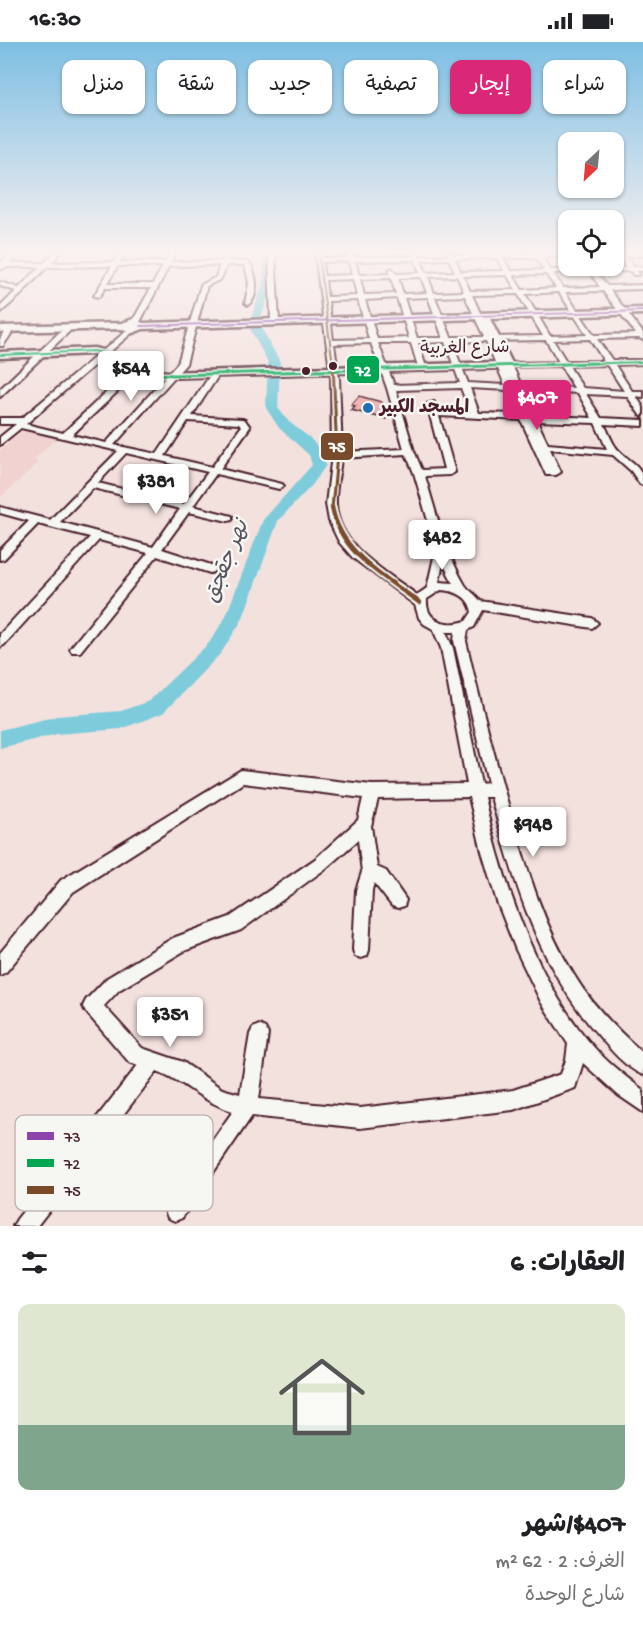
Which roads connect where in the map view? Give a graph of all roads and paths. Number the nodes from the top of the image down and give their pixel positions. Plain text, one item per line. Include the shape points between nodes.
1 (143, 307) edge
2 (198, 307) edge
3 (272, 307) edge
4 (326, 307) edge
5 (363, 307) edge
6 (404, 307) edge
7 (436, 307) edge
8 (477, 307) edge
9 (529, 307) edge
10 (572, 307) edge
11 (619, 307) edge
12 (643, 311) edge
13 (623, 312) junction
14 (576, 313) junction
15 (533, 314) junction
16 (481, 316) junction
17 (440, 317) junction
18 (407, 318) junction
19 (366, 320) junction
20 (328, 321) junction
21 (272, 322) junction
22 (193, 324) junction
23 (133, 326) junction
24 (70, 327) junction
25 (11, 328) junction
26 (0, 329) edge
27 (642, 336) edge
28 (592, 337) junction
29 (548, 338) junction
30 (492, 339) junction
31 (448, 340) junction
32 (376, 341) junction
33 (414, 341) junction
34 (331, 342) junction
35 (0, 344) edge
36 (104, 353) junction
37 (42, 354) junction
38 (0, 355) edge
39 (643, 362) edge
40 (609, 363) junction
41 (564, 364) junction
42 (505, 365) junction
43 (457, 366) junction
44 (422, 367) junction
45 (383, 368) junction
46 (335, 369) junction
47 (134, 371) junction
48 (216, 373) junction
49 (174, 375) junction
50 (465, 385) junction
51 (391, 388) junction
52 (515, 389) junction
53 (581, 391) junction
54 (630, 393) junction
55 (0, 394) edge
56 (643, 394) edge
57 (643, 413) edge
58 (476, 416) junction
59 (527, 417) junction
60 (188, 418) junction
61 (598, 420) junction
62 (0, 421) edge
63 (21, 423) junction
64 (643, 423) edge
65 (65, 436) junction
66 (0, 442) edge
67 (108, 446) junction
68 (544, 446) junction
69 (124, 450) junction
70 (409, 451) junction
71 (615, 452) junction
72 (337, 455) junction
73 (159, 458) junction
74 (214, 471) junction
75 (419, 473) junction
76 (643, 482) edge
77 (90, 484) junction
78 (279, 486) dead end
79 (187, 508) junction
80 (0, 510) edge
81 (228, 518) dead end
82 (37, 519) junction
83 (53, 523) junction
84 (97, 536) junction
85 (441, 548) junction
86 (155, 551) junction
87 (0, 556) edge
88 (210, 569) dead end
89 (432, 588) junction
90 (462, 590) junction
91 (420, 603) junction
92 (477, 605) junction
93 (591, 623) dead end
94 (438, 627) junction
95 (462, 628) junction
96 (0, 642) edge
97 (76, 649) dead end
98 (496, 790) junction
99 (476, 791) junction
100 (372, 792) junction
101 (363, 825) junction
102 (370, 872) junction
103 (398, 900) dead end
104 (361, 950) dead end
105 (0, 966) edge
106 (259, 1034) dead end
107 (577, 1042) junction
108 (153, 1061) junction
109 (643, 1066) edge
110 (643, 1102) edge
111 (248, 1106) junction
112 (111, 1115) edge
113 (213, 1156) edge
114 (36, 1211) edge
115 (24, 1226) edge

1 - 23 street
2 - 22 street
3 - 21 street
4 - 20 street
5 - 19 street
6 - 18 street
7 - 17 street
8 - 16 street
9 - 15 street
10 - 14 street
11 - 13 street
12 - 13 highway
13 - 14 highway
13 - 27 street
14 - 15 highway
14 - 28 street
15 - 16 highway
15 - 29 street
16 - 17 highway
16 - 30 highway
17 - 18 highway
17 - 31 street
18 - 19 highway
18 - 33 street
19 - 20 highway
19 - 32 street
20 - 21 highway
20 - 34 street
21 - 22 highway
22 - 23 highway
22 - 49 street via 183,361
23 - 24 highway
23 - 36 street
24 - 25 highway
24 - 37 street
25 - 26 highway
25 - 35 street
27 - 28 street
28 - 29 street
28 - 40 street
29 - 30 street
29 - 41 street
30 - 31 street
30 - 42 highway
31 - 33 street
31 - 43 street
32 - 33 street
32 - 34 street
32 - 45 street
33 - 44 street
34 - 46 street
36 - 37 highway
36 - 47 highway via 115,365
36 - 63 street
37 - 38 highway
37 - 55 street
39 - 40 street, شارع الغربية
40 - 41 street, شارع الغربية
40 - 54 street
41 - 42 street, شارع الغربية
41 - 53 street
42 - 43 highway, شارع الغربية
42 - 52 street
43 - 44 highway, شارع الغربية
43 - 50 street
44 - 45 highway, شارع الغربية
45 - 46 highway, شارع الغربية
45 - 51 street
46 - 48 highway, شارع الغربية
46 - 72 street
47 - 49 highway, شارع الغربية
47 - 65 street
48 - 49 highway, شارع الغربية
48 - 60 street
49 - 67 street
50 - 51 street
50 - 52 street
50 - 58 street
51 - 70 street
52 - 53 street
52 - 59 street
53 - 54 street
53 - 61 street
54 - 56 street
54 - 57 street
58 - 59 street
58 - 75 street via 432,408 450,472
59 - 61 street
59 - 68 street
59 - 68 street via 548,471 555,473
60 - 73 street
60 - 74 street via 246,424
61 - 64 street
61 - 71 street
62 - 63 street
63 - 65 street
63 - 66 street
65 - 67 street
67 - 69 street
68 - 71 street
69 - 73 street
69 - 77 street
70 - 72 street
70 - 75 street
71 - 76 street via 635,469
72 - 91 street via 331,504 338,530 366,563
73 - 74 street
74 - 78 street
74 - 79 street
75 - 85 street
77 - 79 street
77 - 83 street
79 - 81 street
79 - 86 street
80 - 82 street
82 - 83 street
82 - 87 street
83 - 84 street
84 - 86 street
84 - 96 street
85 - 89 street
85 - 90 street
86 - 88 street
86 - 97 street
89 - 90 street
89 - 91 street
90 - 92 street
91 - 94 street via 424,617
92 - 93 street
92 - 95 street via 476,619
94 - 95 street
94 - 99 street via 447,648
95 - 98 street via 460,641
98 - 99 street
98 - 109 street via 525,892 560,971 592,1016
99 - 100 street
99 - 107 street via 500,892 517,940
100 - 101 street
100 - 105 street via 241,776 67,886
101 - 102 street
101 - 108 street via 282,893 235,924 179,944 113,984 92,1006 136,1055
102 - 103 street via 380,877
102 - 104 street via 364,890
106 - 111 street
107 - 110 street
107 - 111 street via 568,1081 513,1100 360,1118
108 - 111 street via 176,1069 218,1097
108 - 112 street
111 - 113 street
114 - 115 street

